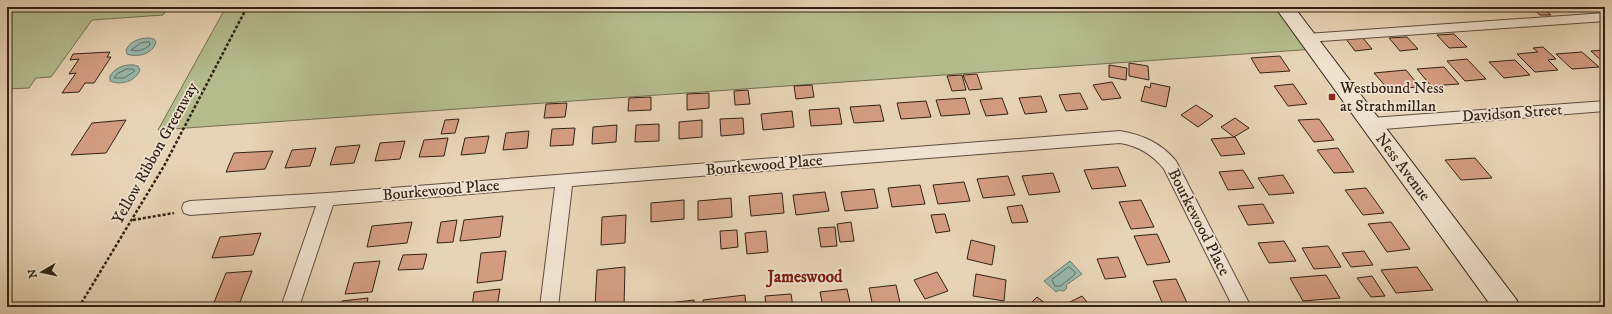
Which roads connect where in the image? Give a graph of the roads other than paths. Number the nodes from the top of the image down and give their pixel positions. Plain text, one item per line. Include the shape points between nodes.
1 (1284, 7) edge
2 (1605, 17) edge
3 (1307, 38) junction
4 (1605, 106) edge
5 (1371, 124) junction
6 (564, 180) junction
7 (327, 200) junction
8 (190, 208) road end
9 (290, 307) edge
10 (549, 307) edge
11 (1242, 307) edge
12 (1507, 307) edge

1 - 3 main road, Ness Avenue
2 - 3 lane
3 - 5 main road, Ness Avenue
4 - 5 street, Davidson Street
5 - 12 main road, Ness Avenue
6 - 7 street, Bourkewood Place
6 - 10 street
6 - 11 street, Bourkewood Place via 1107,137 1134,139 1151,147 1170,165
7 - 8 street, Bourkewood Place
7 - 9 street

